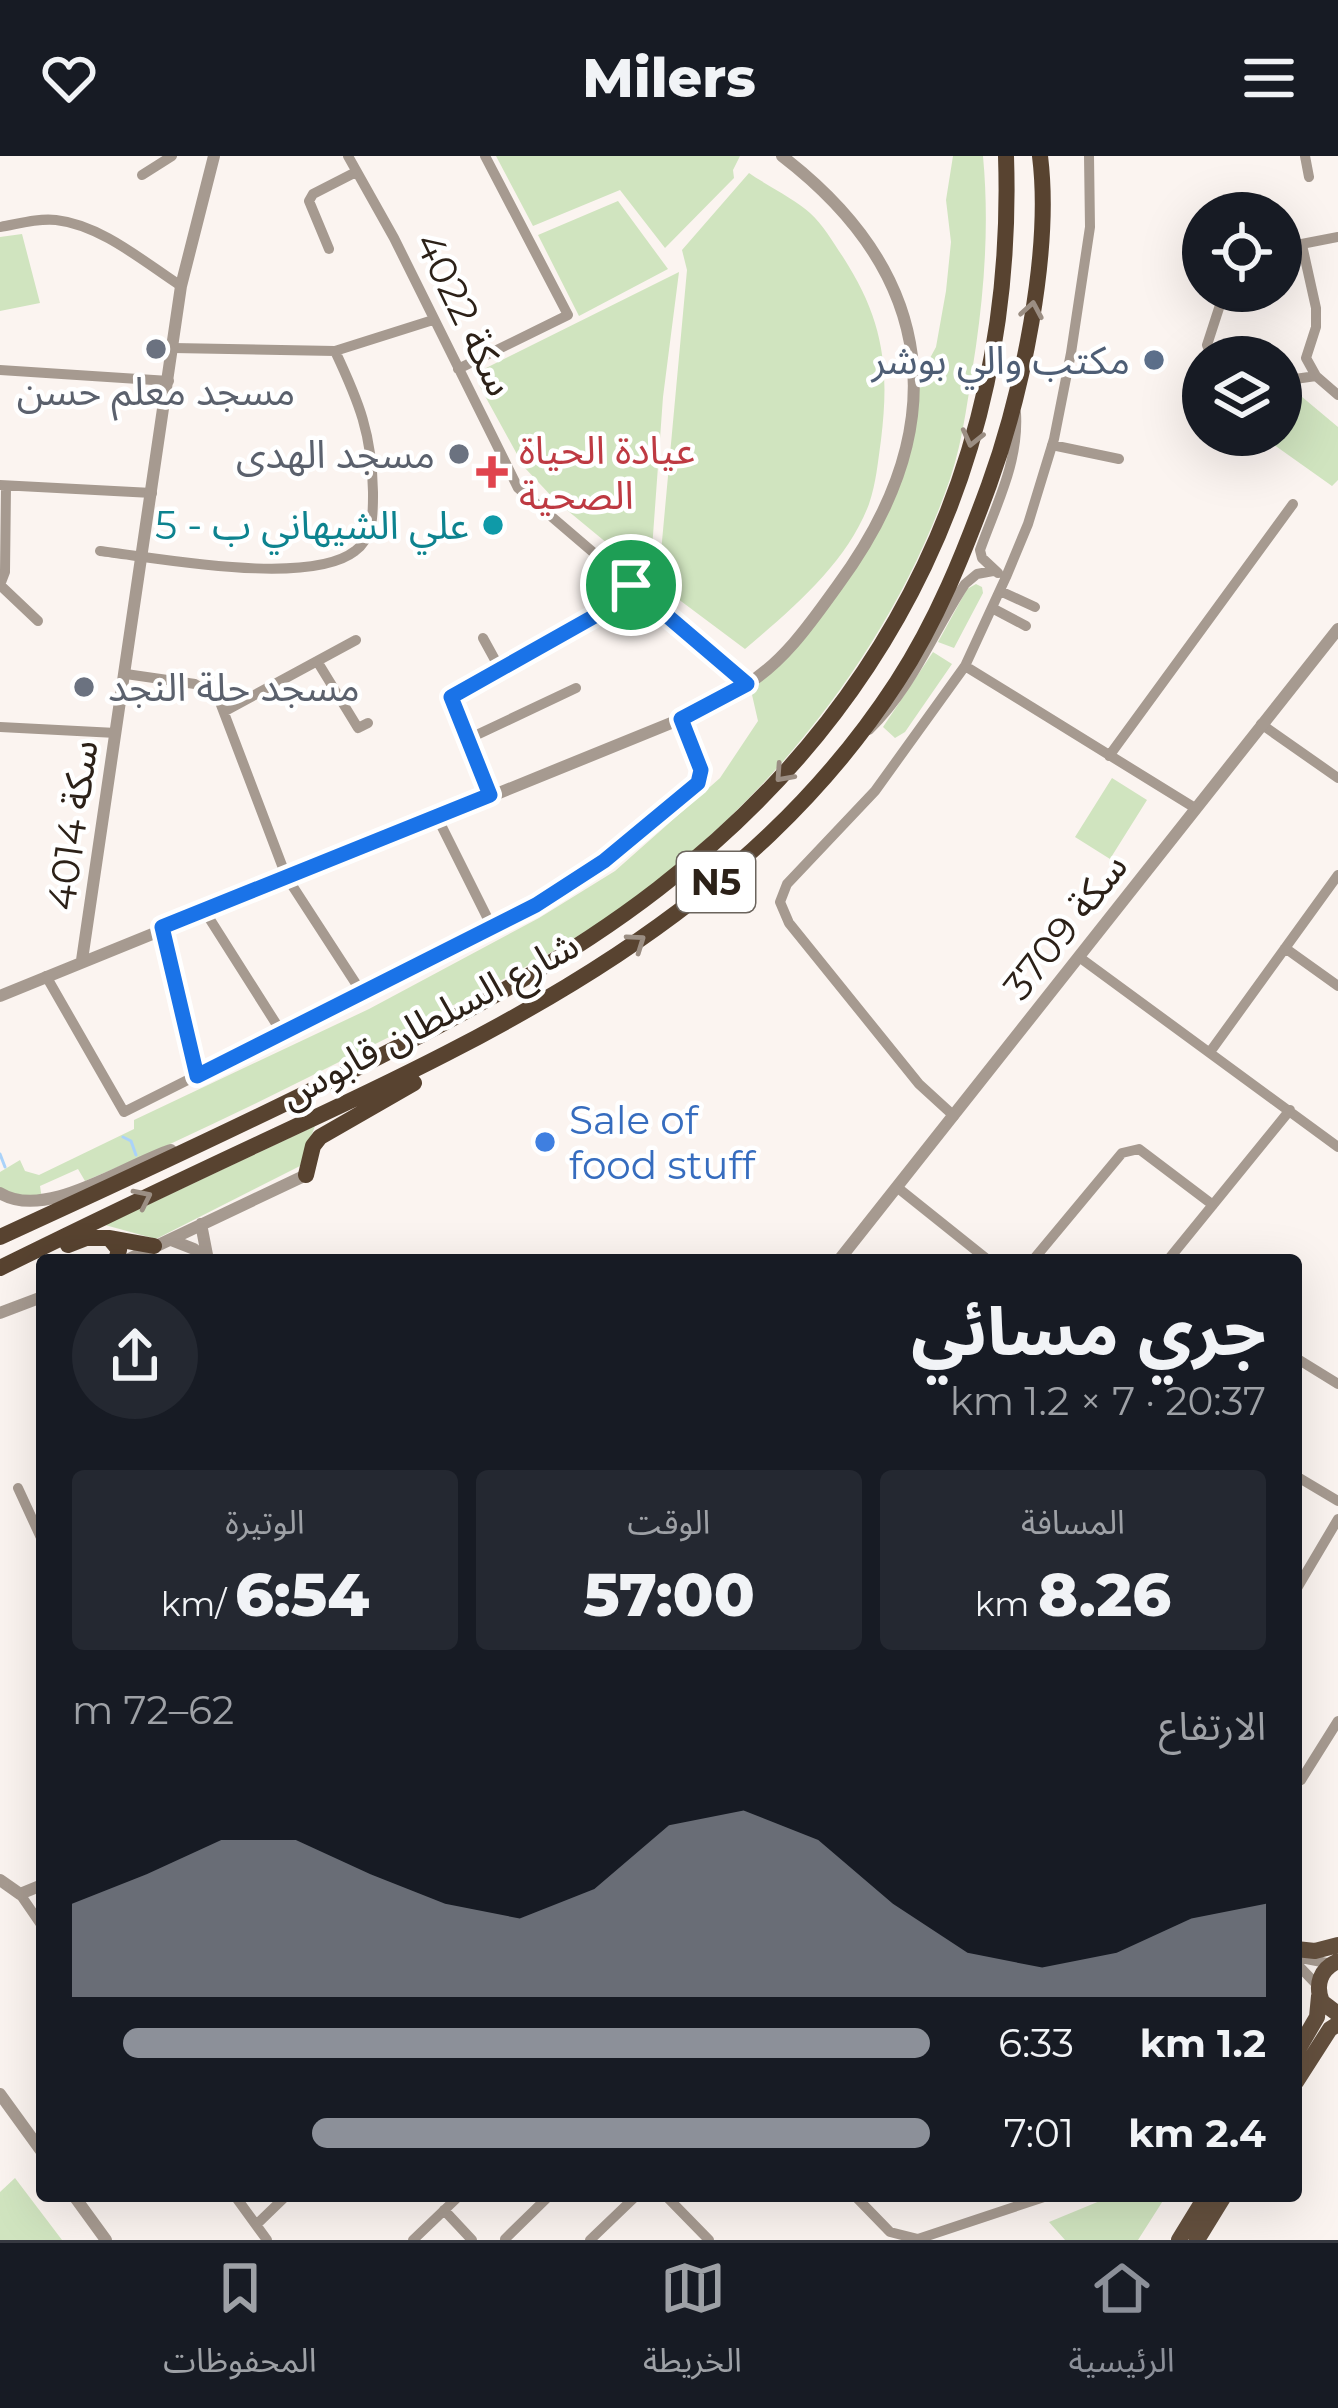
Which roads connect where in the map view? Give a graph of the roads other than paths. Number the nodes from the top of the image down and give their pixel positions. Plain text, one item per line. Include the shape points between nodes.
1 (172, 156) edge
2 (214, 156) edge
3 (348, 156) edge
4 (485, 156) edge
5 (782, 156) edge
6 (1006, 156) edge
7 (1089, 156) edge
8 (1305, 156) edge
9 (1041, 158) edge
10 (356, 172) junction
11 (142, 175) dead end
12 (1309, 177) dead end
13 (0, 227) edge
14 (1338, 237) edge
15 (1302, 245) joint
16 (329, 249) dead end
17 (181, 286) junction
18 (433, 320) junction
19 (173, 348) junction
20 (335, 351) junction
21 (458, 369) junction
22 (0, 370) edge
23 (1316, 376) junction
24 (1302, 378) edge
25 (169, 381) junction
26 (1338, 394) edge
27 (1015, 400) junction
28 (1052, 445) junction
29 (1119, 459) dead end
30 (3, 486) edge
31 (152, 494) junction
32 (1293, 504) dead end
33 (100, 551) dead end
34 (142, 556) junction
35 (993, 571) junction
36 (1006, 577) junction
37 (0, 585) edge
38 (631, 585) junction
39 (1000, 591) junction
40 (1035, 607) dead end
41 (992, 608) junction
42 (38, 621) dead end
43 (1025, 626) dead end
44 (1338, 629) edge
45 (483, 638) dead end
46 (356, 640) dead end
47 (317, 661) junction
48 (965, 666) junction
49 (500, 669) junction
50 (126, 674) junction
51 (747, 684) junction
52 (576, 688) dead end
53 (225, 711) junction
54 (681, 719) junction
55 (368, 723) dead end
56 (1261, 724) junction
57 (0, 727) edge
58 (116, 733) junction
59 (468, 739) junction
60 (1109, 756) junction
61 (841, 758) junction
62 (1338, 778) edge
63 (490, 795) junction
64 (1195, 808) junction
65 (437, 817) junction
66 (1338, 875) edge
67 (286, 876) junction
68 (204, 910) junction
69 (492, 926) junction
70 (162, 927) junction
71 (1285, 949) junction
72 (1079, 957) junction
73 (82, 960) junction
74 (46, 976) junction
75 (1338, 986) edge
76 (362, 993) junction
77 (0, 996) edge
78 (525, 1014) junction
79 (282, 1033) junction
80 (1210, 1052) junction
81 (197, 1076) junction
82 (1290, 1110) junction
83 (954, 1116) junction
84 (235, 1129) junction
85 (1338, 1147) edge
86 (306, 1174) joint
87 (898, 1188) junction
88 (0, 1193) edge
89 (1213, 1205) junction
90 (201, 1224) junction
91 (0, 1237) edge
92 (109, 1238) junction
93 (162, 1243) junction
94 (43, 1254) edge
95 (118, 1254) edge
96 (139, 1254) edge
97 (199, 1254) edge
98 (205, 1254) edge
99 (844, 1254) edge
100 (980, 1254) edge
101 (1038, 1254) edge
102 (1173, 1254) edge
103 (36, 1257) edge
104 (0, 1270) edge
105 (36, 1299) edge
106 (0, 1313) edge
107 (1302, 1362) edge
108 (1338, 1384) edge
109 (1302, 1480) edge
110 (18, 1487) dead end
111 (1338, 1501) edge
112 (1338, 1519) edge
113 (36, 1527) edge
114 (1302, 1579) edge
115 (1338, 1721) edge
116 (1302, 1778) edge
117 (0, 1880) edge
118 (36, 1887) edge
119 (20, 1894) junction
120 (36, 1917) edge
121 (1338, 1945) edge
122 (1302, 1954) edge
123 (1302, 1957) edge
124 (1335, 1963) edge
125 (1302, 1965) edge
126 (1318, 1990) junction
127 (1338, 2014) edge
128 (1338, 2024) edge
129 (1302, 2043) edge
130 (1302, 2073) edge
131 (0, 2094) edge
132 (36, 2144) edge
133 (78, 2202) edge
134 (239, 2202) edge
135 (280, 2202) edge
136 (453, 2202) edge
137 (542, 2202) edge
138 (630, 2202) edge
139 (672, 2202) edge
140 (862, 2202) edge
141 (1029, 2202) edge
142 (1200, 2202) edge
143 (1219, 2202) edge
144 (444, 2210) junction
145 (256, 2225) junction
146 (1193, 2232) edge
147 (505, 2239) edge
148 (106, 2240) edge
149 (267, 2240) edge
150 (413, 2240) edge
151 (472, 2240) edge
152 (590, 2240) edge
153 (709, 2240) edge
154 (1179, 2240) edge

1 - 11 street
2 - 17 street, سكة 4014
3 - 10 street, سكة 4022
4 - 21 street via 568,315
5 - 51 street via 844,210 883,264 905,320 912,417 904,466 874,533 803,633
6 -> 84 highway, شارع السلطان قابوس / N5 via 1002,288 962,478 884,646 829,723 701,854 599,931 480,1004
7 - 28 street via 1090,227
8 - 12 street
27 -> 9 highway, شارع السلطان قابوس / N5 via 1035,290
10 - 16 street via 309,201
10 - 18 street, سكة 4022
13 - 17 street via 64,221
14 - 15 street
15 - 23 street via 1316,308 1306,358
17 - 19 street, سكة 4014
18 - 20 street
18 - 21 street, سكة 4022
19 - 20 street
19 - 25 street, سكة 4014
20 - 34 street via 365,413 373,452 373,522 358,550 326,566 267,569
21 - 38 street, سكة 4022 via 518,488
22 - 25 street
23 - 24 street
23 - 26 street
25 - 31 street, سكة 4014
27 - 35 street via 1017,435 980,550
27 - 61 highway, شارع السلطان قابوس / N5 via 981,508 930,625
28 - 29 street
28 - 36 street
30 - 31 street
30 - 37 street
31 - 34 street, سكة 4014
32 - 60 street
33 - 34 street
34 - 50 street, سكة 4014
35 - 36 street
35 - 61 street via 965,584 892,707
36 - 39 street
37 - 42 street
38 - 49 street via 609,608
38 - 51 street, سكة 4022
39 - 40 street
39 - 41 street
41 - 43 street
41 - 48 street
44 - 56 street, سكة 3709
45 - 49 street
46 - 47 street
47 - 53 street
47 - 55 street via 358,728
48 - 60 street
48 - 83 street via 780,902 904,1066
49 - 59 street via 451,697
50 - 53 street via 195,684
50 - 58 street, سكة 4014
51 - 54 street
52 - 59 street
53 - 67 street
54 - 63 street
54 - 69 street via 701,770 698,783 584,875
56 - 62 street
56 - 64 street, سكة 3709
57 - 58 street
58 - 73 street, سكة 4014
59 - 63 street
60 - 64 street
78 -> 61 highway, شارع السلطان قابوس / N5 via 687,907
63 - 65 street
64 - 72 street, سكة 3709
65 - 67 street
65 - 69 street
66 - 71 street
67 - 68 street
67 - 76 street
68 - 70 street
68 - 79 street
69 - 76 street
70 - 73 street
70 - 81 street
71 - 75 street
71 - 80 street
72 - 80 street
72 - 83 street, سكة 3709
73 - 74 street
74 - 77 street
74 - 81 street via 124,1112
76 - 79 street
78 - 86 highway via 320,1137
104 -> 78 highway, شارع السلطان قابوس / N5
79 - 81 street
80 - 82 street
82 - 85 street
82 - 89 street
83 - 87 street, سكة 3709
84 - 88 street via 47,1202 20,1204
84 - 91 highway, شارع السلطان قابوس / N5
86 - 90 street
87 - 99 street, سكة 3709
87 - 100 street
89 - 101 street via 1132,1148
89 - 102 street
90 - 93 street
90 - 98 street
92 - 93 highway
92 - 94 highway
92 - 95 highway
93 - 96 street
93 - 97 street
103 - 104 highway
105 - 106 street
107 - 108 street
109 - 111 street
110 - 113 street
112 - 114 street
115 - 116 street
117 - 119 street
118 - 119 street
119 - 120 street
121 - 122 main road
123 - 124 street
124 - 126 main road
125 - 126 street
126 - 127 main road
126 - 129 main road
128 - 130 main road
131 - 132 street
133 - 148 street
134 - 145 street
135 - 145 street
136 - 144 street
137 - 147 street
138 - 152 street
139 - 153 street
140 - 141 street via 890,2232 918,2239
142 - 146 main road
143 - 146 main road
144 - 150 street
144 - 151 street
145 - 149 street
146 - 154 main road

